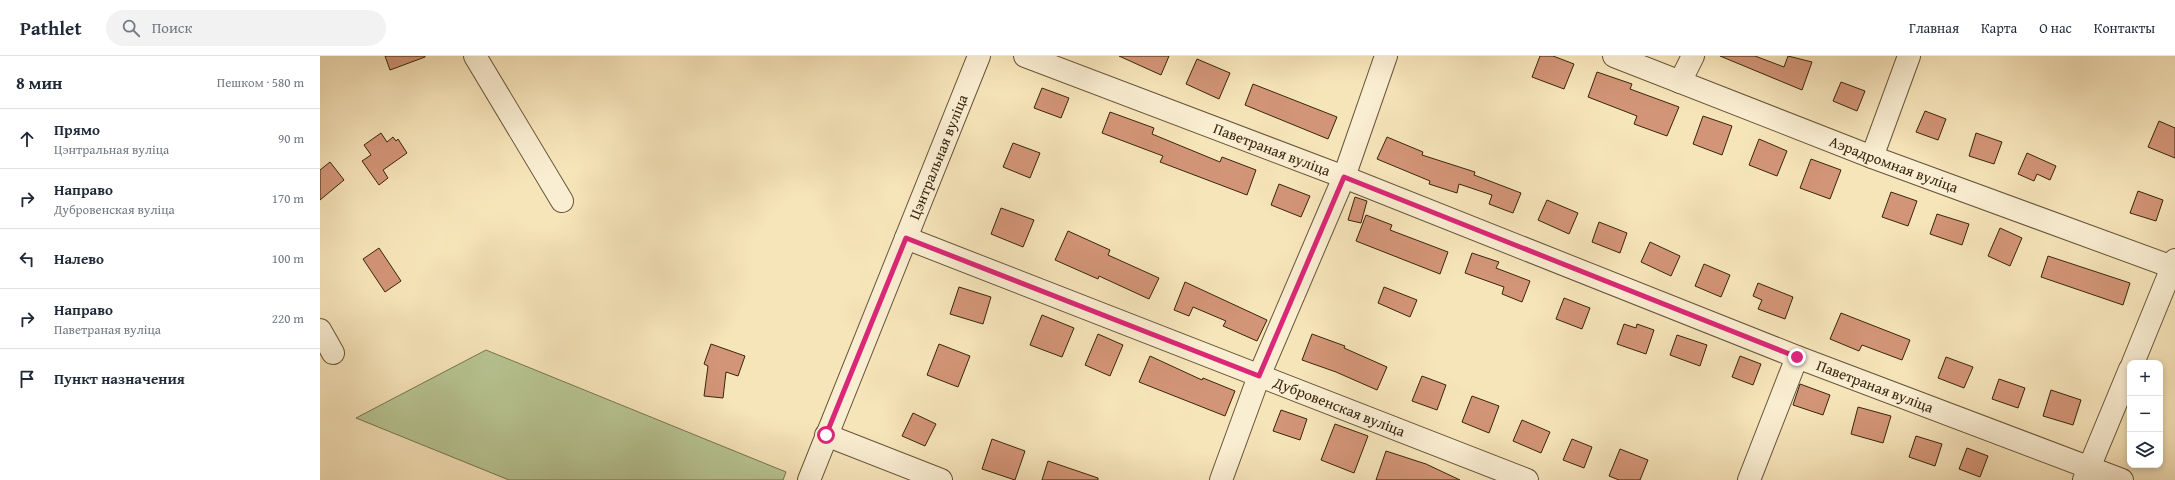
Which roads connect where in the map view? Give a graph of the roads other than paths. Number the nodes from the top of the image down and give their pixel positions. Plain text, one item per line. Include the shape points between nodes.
1 (475, 56) edge
2 (979, 56) edge
3 (1025, 56) edge
4 (1386, 56) edge
5 (1614, 56) edge
6 (1693, 56) edge
7 (1909, 56) edge
8 (1680, 82) junction
9 (1872, 157) junction
10 (1344, 177) junction
11 (562, 201) dead end
12 (906, 238) junction
13 (2174, 265) edge
14 (320, 330) edge
15 (333, 353) dead end
16 (1797, 357) junction
17 (2134, 360) edge
18 (1259, 376) junction
19 (2127, 376) edge
20 (826, 435) junction
21 (2087, 474) edge
22 (809, 480) edge
23 (941, 480) edge
24 (1221, 480) edge
25 (1527, 480) edge
26 (1749, 480) edge
27 (2122, 480) edge

1 - 11 street
2 - 12 street, Цэнтральная вуліца
3 - 10 street, Паветраная вуліца
4 - 10 street
5 - 8 street, Аэрадромная вуліца
6 - 8 street
7 - 9 street
8 - 9 street, Аэрадромная вуліца
9 - 13 street, Аэрадромная вуліца
10 - 16 street, Паветраная вуліца
10 - 18 street
12 - 18 street, Дубровенская вуліца
12 - 20 street, Цэнтральная вуліца
13 - 17 street
14 - 15 street
16 - 21 street, Паветраная вуліца
16 - 26 street
18 - 24 street
18 - 25 street, Дубровенская вуліца
19 - 21 street
20 - 22 street, Цэнтральная вуліца
20 - 23 street
21 - 27 street, Паветраная вуліца

